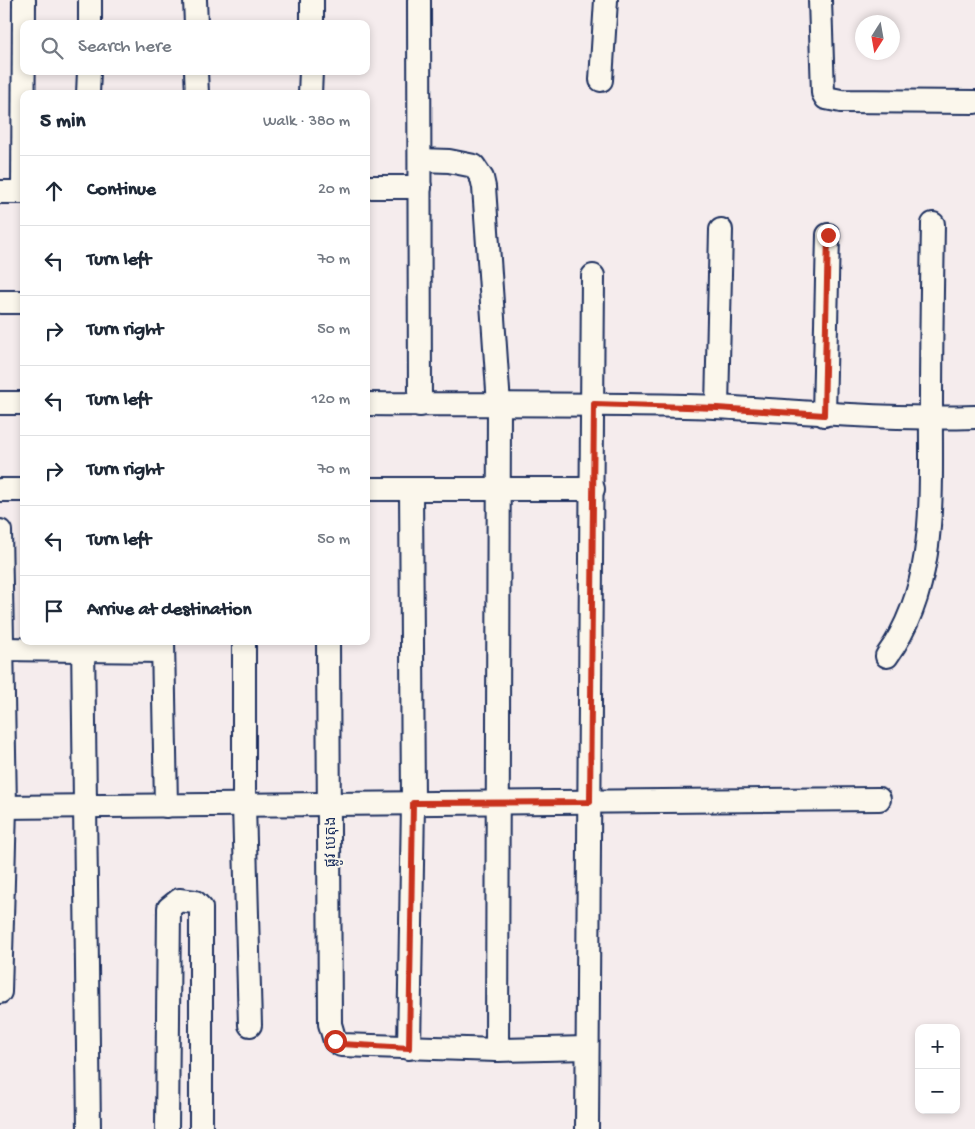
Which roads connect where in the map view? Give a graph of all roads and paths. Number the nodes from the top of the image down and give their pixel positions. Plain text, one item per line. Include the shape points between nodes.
1 (24, 0) edge
2 (90, 0) edge
3 (195, 0) edge
4 (312, 0) edge
5 (419, 0) edge
6 (606, 0) edge
7 (820, 0) edge
8 (24, 20) edge
9 (90, 20) edge
10 (196, 20) edge
11 (312, 20) edge
12 (24, 75) edge
13 (89, 75) edge
14 (196, 75) edge
15 (311, 75) edge
16 (601, 80) dead end
17 (24, 90) edge
18 (88, 90) edge
19 (197, 90) edge
20 (310, 90) edge
21 (975, 102) edge
22 (420, 160) junction
23 (420, 186) junction
24 (370, 187) edge
25 (0, 192) edge
26 (20, 192) edge
27 (933, 224) dead end
28 (721, 230) dead end
29 (828, 235) dead end
30 (593, 276) dead end
31 (0, 302) edge
32 (20, 302) edge
33 (0, 403) edge
34 (20, 403) edge
35 (370, 404) edge
36 (594, 404) junction
37 (420, 405) junction
38 (499, 405) junction
39 (717, 408) junction
40 (824, 415) junction
41 (975, 417) edge
42 (931, 419) junction
43 (500, 488) junction
44 (370, 489) edge
45 (411, 489) junction
46 (593, 489) junction
47 (0, 490) edge
48 (20, 490) edge
49 (0, 531) edge
50 (83, 645) edge
51 (244, 645) edge
52 (328, 645) edge
53 (163, 646) edge
54 (1, 649) edge
55 (887, 656) dead end
56 (879, 799) dead end
57 (499, 802) junction
58 (590, 802) junction
59 (413, 803) junction
60 (244, 804) junction
61 (329, 804) junction
62 (86, 806) junction
63 (166, 806) junction
64 (3, 807) edge
65 (0, 992) edge
66 (250, 1025) dead end
67 (409, 1048) junction
68 (587, 1048) junction
69 (497, 1050) junction
70 (89, 1129) edge
71 (167, 1129) edge
72 (201, 1129) edge
73 (586, 1129) edge

1 - 8 street
2 - 9 street
3 - 10 street
4 - 11 street
5 - 22 street
6 - 16 street
7 - 21 street via 823,92 826,98 841,101
12 - 17 street
13 - 18 street
14 - 19 street
15 - 20 street
22 - 23 street
22 - 38 street via 474,166 482,178
23 - 24 street
23 - 37 street
25 - 26 street
27 - 42 street
28 - 39 street
29 - 40 street
30 - 36 street
31 - 32 street
33 - 34 street
35 - 37 street
36 - 38 street
36 - 39 street
36 - 46 street
37 - 38 street
38 - 43 street
39 - 40 street
40 - 42 street
41 - 42 street
42 - 55 street via 931,516 924,569 901,636
43 - 45 street
43 - 46 street
43 - 57 street
44 - 45 street
45 - 59 street
46 - 58 street
47 - 48 street
49 - 54 street
50 - 53 street
50 - 54 street
50 - 62 street
51 - 60 street
52 - 61 street, ផ្លូវ បេតុង
53 - 63 street
54 - 64 street
56 - 58 street
57 - 58 street
57 - 59 street
57 - 69 street
58 - 68 street
59 - 61 street
59 - 67 street
60 - 61 street
60 - 63 street
60 - 66 street
61 - 67 street, ផ្លូវ បេតុង via 330,1024 335,1041
62 - 63 street
62 - 64 street
62 - 70 street
64 - 65 street
67 - 69 street
68 - 69 street
68 - 73 street
71 - 72 street via 169,908 179,900 195,902 201,908

